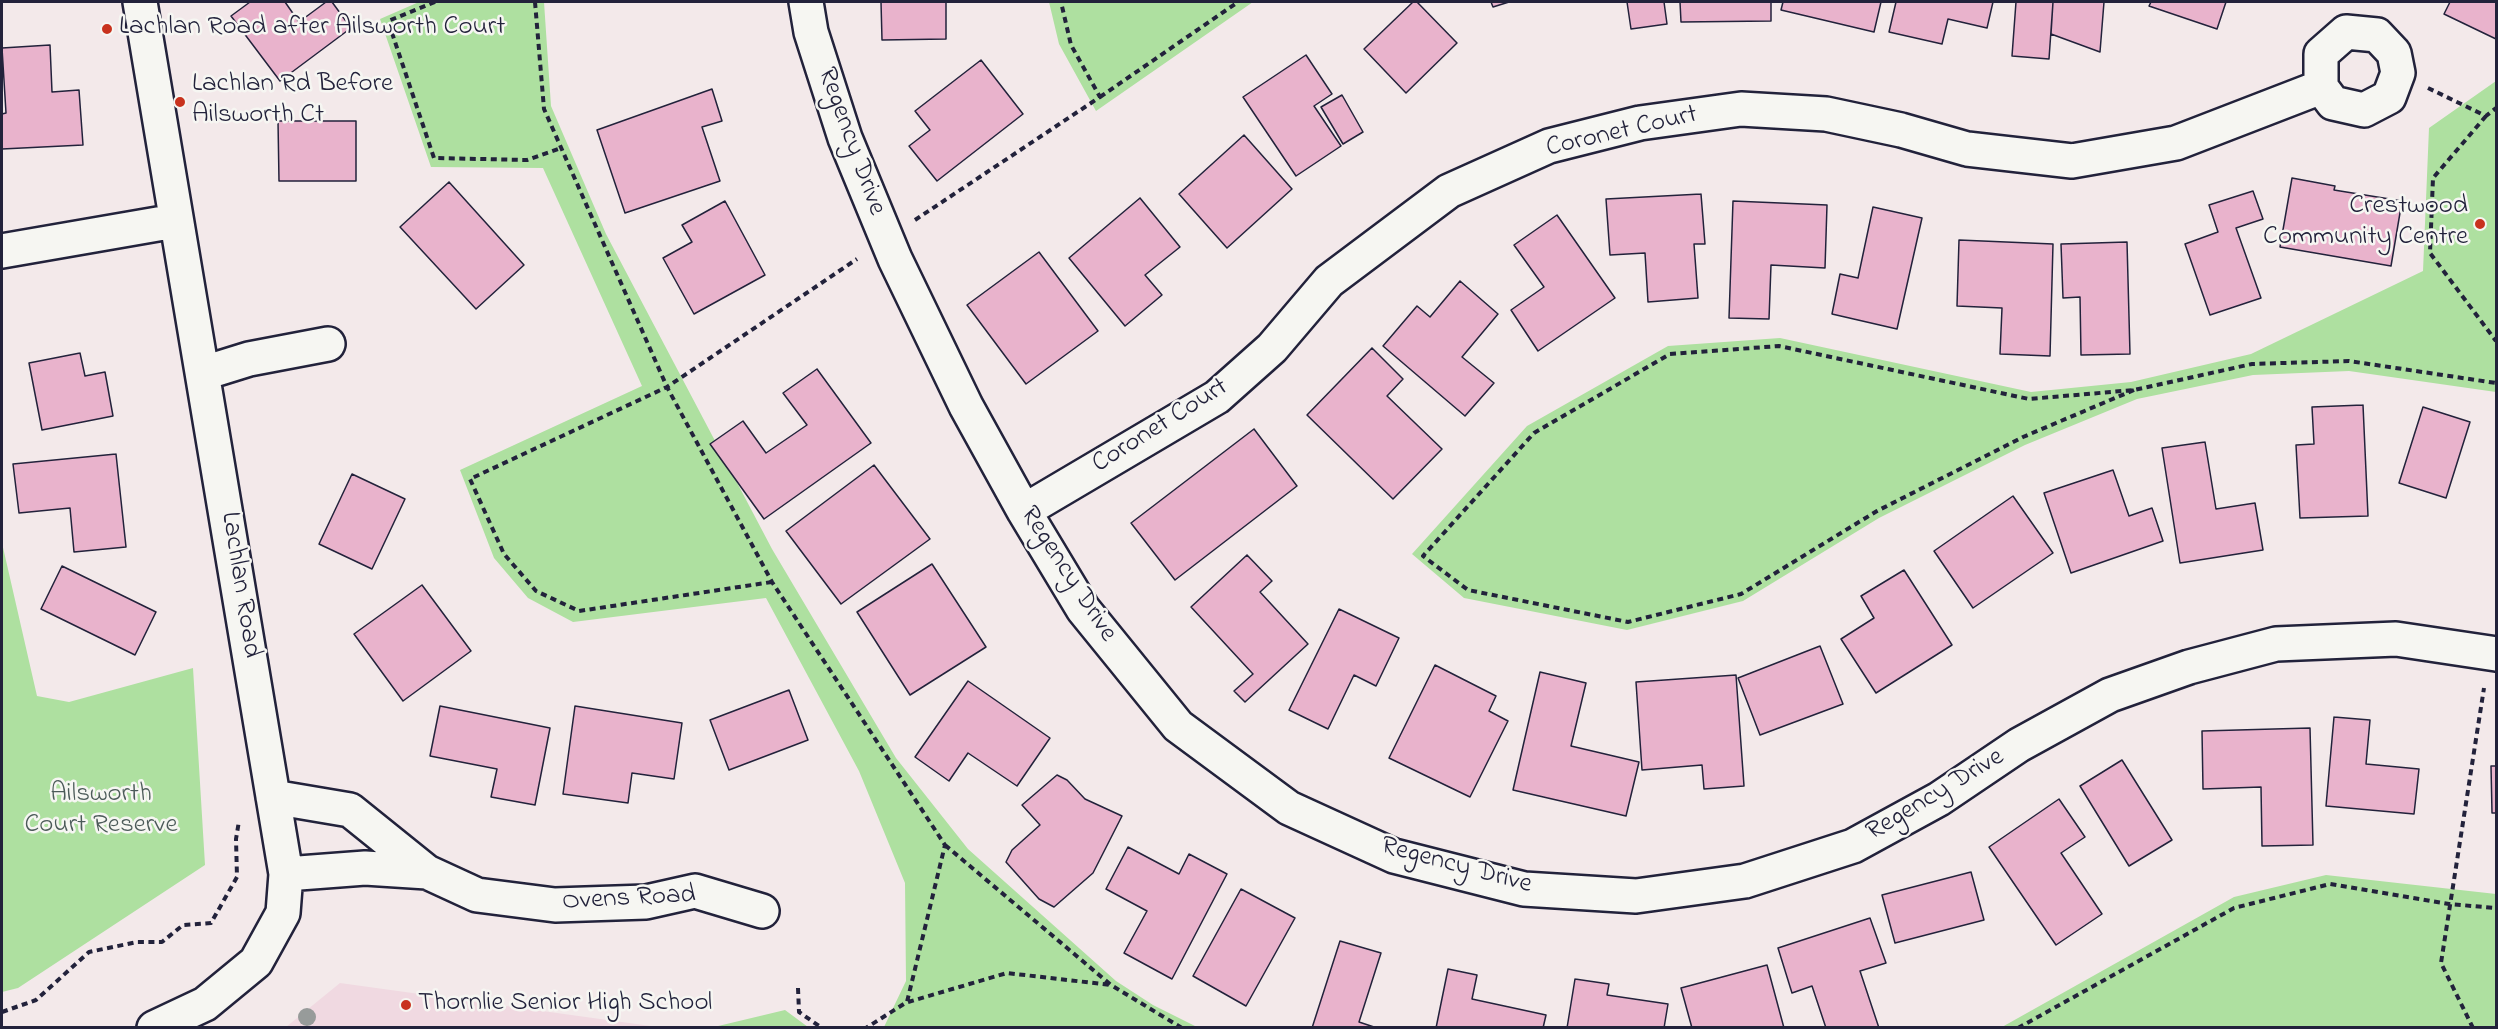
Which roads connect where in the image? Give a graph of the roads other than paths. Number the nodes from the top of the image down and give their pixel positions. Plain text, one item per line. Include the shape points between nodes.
1 (140, 2) edge
2 (806, 2) edge
3 (2321, 87) junction
4 (175, 221) junction
5 (2, 251) edge
6 (328, 344) dead end
7 (204, 373) junction
8 (1024, 512) junction
9 (2491, 665) edge
10 (273, 797) junction
11 (427, 872) junction
12 (286, 874) junction
13 (762, 911) dead end
14 (154, 1028) edge

1 - 4 street, Lachlan Road
2 - 8 street, Regency Drive via 811,32 845,138 895,259 966,406
3 - 3 street via 2334,103 2364,110 2389,97 2398,73 2394,53 2377,35 2346,32 2321,54
3 - 8 street, Coronet Court via 2176,143 2072,161 1967,150 1901,130 1826,114 1741,109 1640,123 1549,146 1449,191 1329,281 1272,348 1217,397
4 - 5 street
4 - 7 street, Lachlan Road
6 - 7 street via 249,359
7 - 10 street, Lachlan Road
8 - 9 street, Regency Drive via 1083,609 1178,726 1289,808 1394,856 1524,889 1636,896 1745,881 1853,846 1939,800 2019,746 2110,695 2189,667 2276,644 2396,639
10 - 11 street via 350,810
10 - 12 street, Lachlan Road
11 - 12 street, Ovens Road via 365,868
11 - 13 street, Ovens Road via 477,895 555,905 646,902 695,891
12 - 14 street via 283,913 256,962 206,1004

